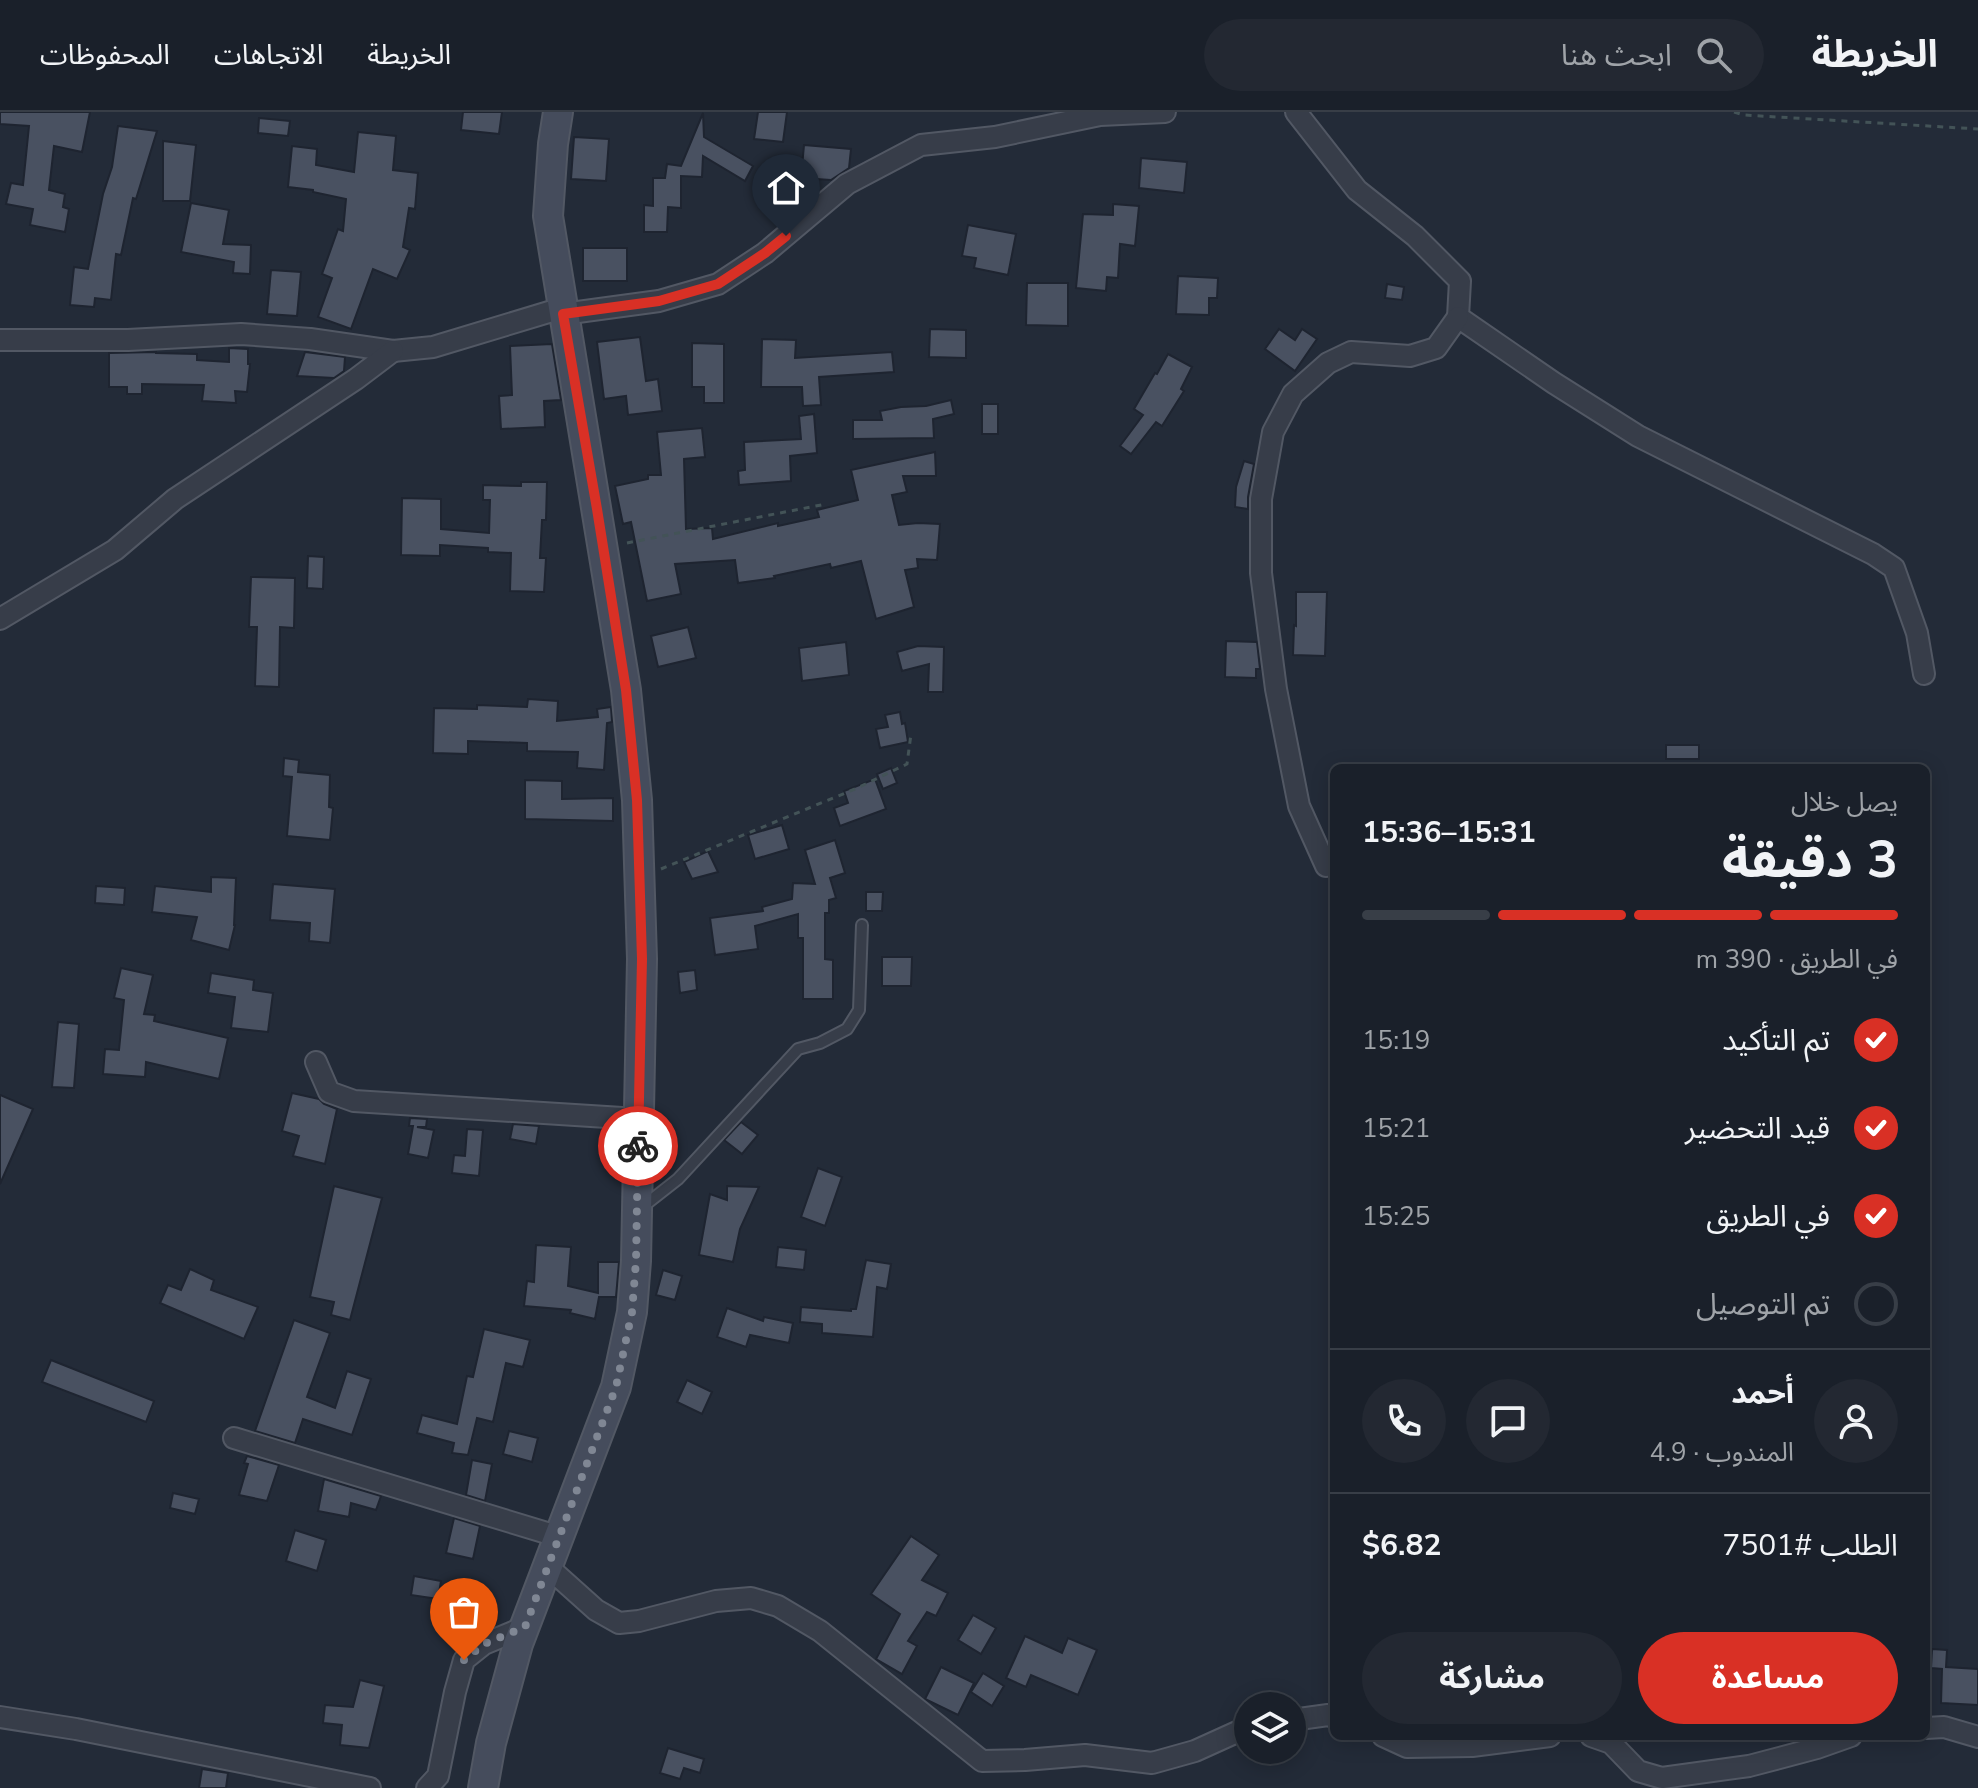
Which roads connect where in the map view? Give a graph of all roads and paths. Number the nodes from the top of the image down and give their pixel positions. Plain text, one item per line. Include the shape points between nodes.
1 (558, 112) edge
2 (1165, 112) edge
3 (1296, 112) edge
4 (1734, 112) edge
5 (1978, 129) edge
6 (563, 311) junction
7 (1458, 317) junction
8 (0, 340) edge
9 (393, 351) junction
10 (826, 504) dead end
11 (603, 547) junction
12 (0, 619) edge
13 (1924, 674) dead end
14 (911, 734) dead end
15 (1326, 866) dead end
16 (639, 879) junction
17 (862, 925) dead end
18 (316, 1062) dead end
19 (638, 1119) junction
20 (637, 1212) junction
21 (234, 1438) dead end
22 (560, 1537) junction
23 (548, 1567) junction
24 (525, 1627) junction
25 (1330, 1716) edge
26 (0, 1717) edge
27 (1306, 1718) edge
28 (1930, 1728) edge
29 (1234, 1733) edge
30 (1978, 1737) edge
31 (1392, 1740) edge
32 (1519, 1740) edge
33 (1602, 1740) edge
34 (1840, 1740) edge
35 (370, 1788) edge
36 (427, 1788) edge
37 (483, 1788) edge

1 - 6 main road via 548,216
2 - 6 street via 1100,115 995,137 921,145 847,184 765,253 718,284 659,301
3 - 7 street via 1357,190 1460,281
4 - 5 path
6 - 9 street via 433,347
6 - 11 main road
7 - 13 street via 1638,436 1894,568 1917,633
7 - 15 street via 1436,348 1410,356 1351,352 1328,363 1293,394 1273,432 1261,499 1261,573 1299,806
8 - 9 street via 241,334
9 - 12 street via 175,499 115,550
10 - 11 path
11 - 16 main road via 626,690
14 - 16 path via 907,764
16 - 19 main road
17 - 20 lane via 859,1010 847,1029 798,1049 678,1179
18 - 19 street via 329,1092 354,1101
19 - 20 main road
20 - 22 main road via 632,1312 616,1387
21 - 22 street
22 - 23 main road
23 - 24 main road
23 - 29 street via 596,1610 619,1623 716,1601 751,1598 778,1606 820,1631 982,1761 1085,1755 1152,1763
24 - 36 street via 484,1644 464,1660 438,1776
24 - 37 main road
25 - 27 street
26 - 35 street
28 - 30 street
31 - 32 street via 1407,1747
33 - 34 street via 1638,1771 1662,1778 1749,1766

